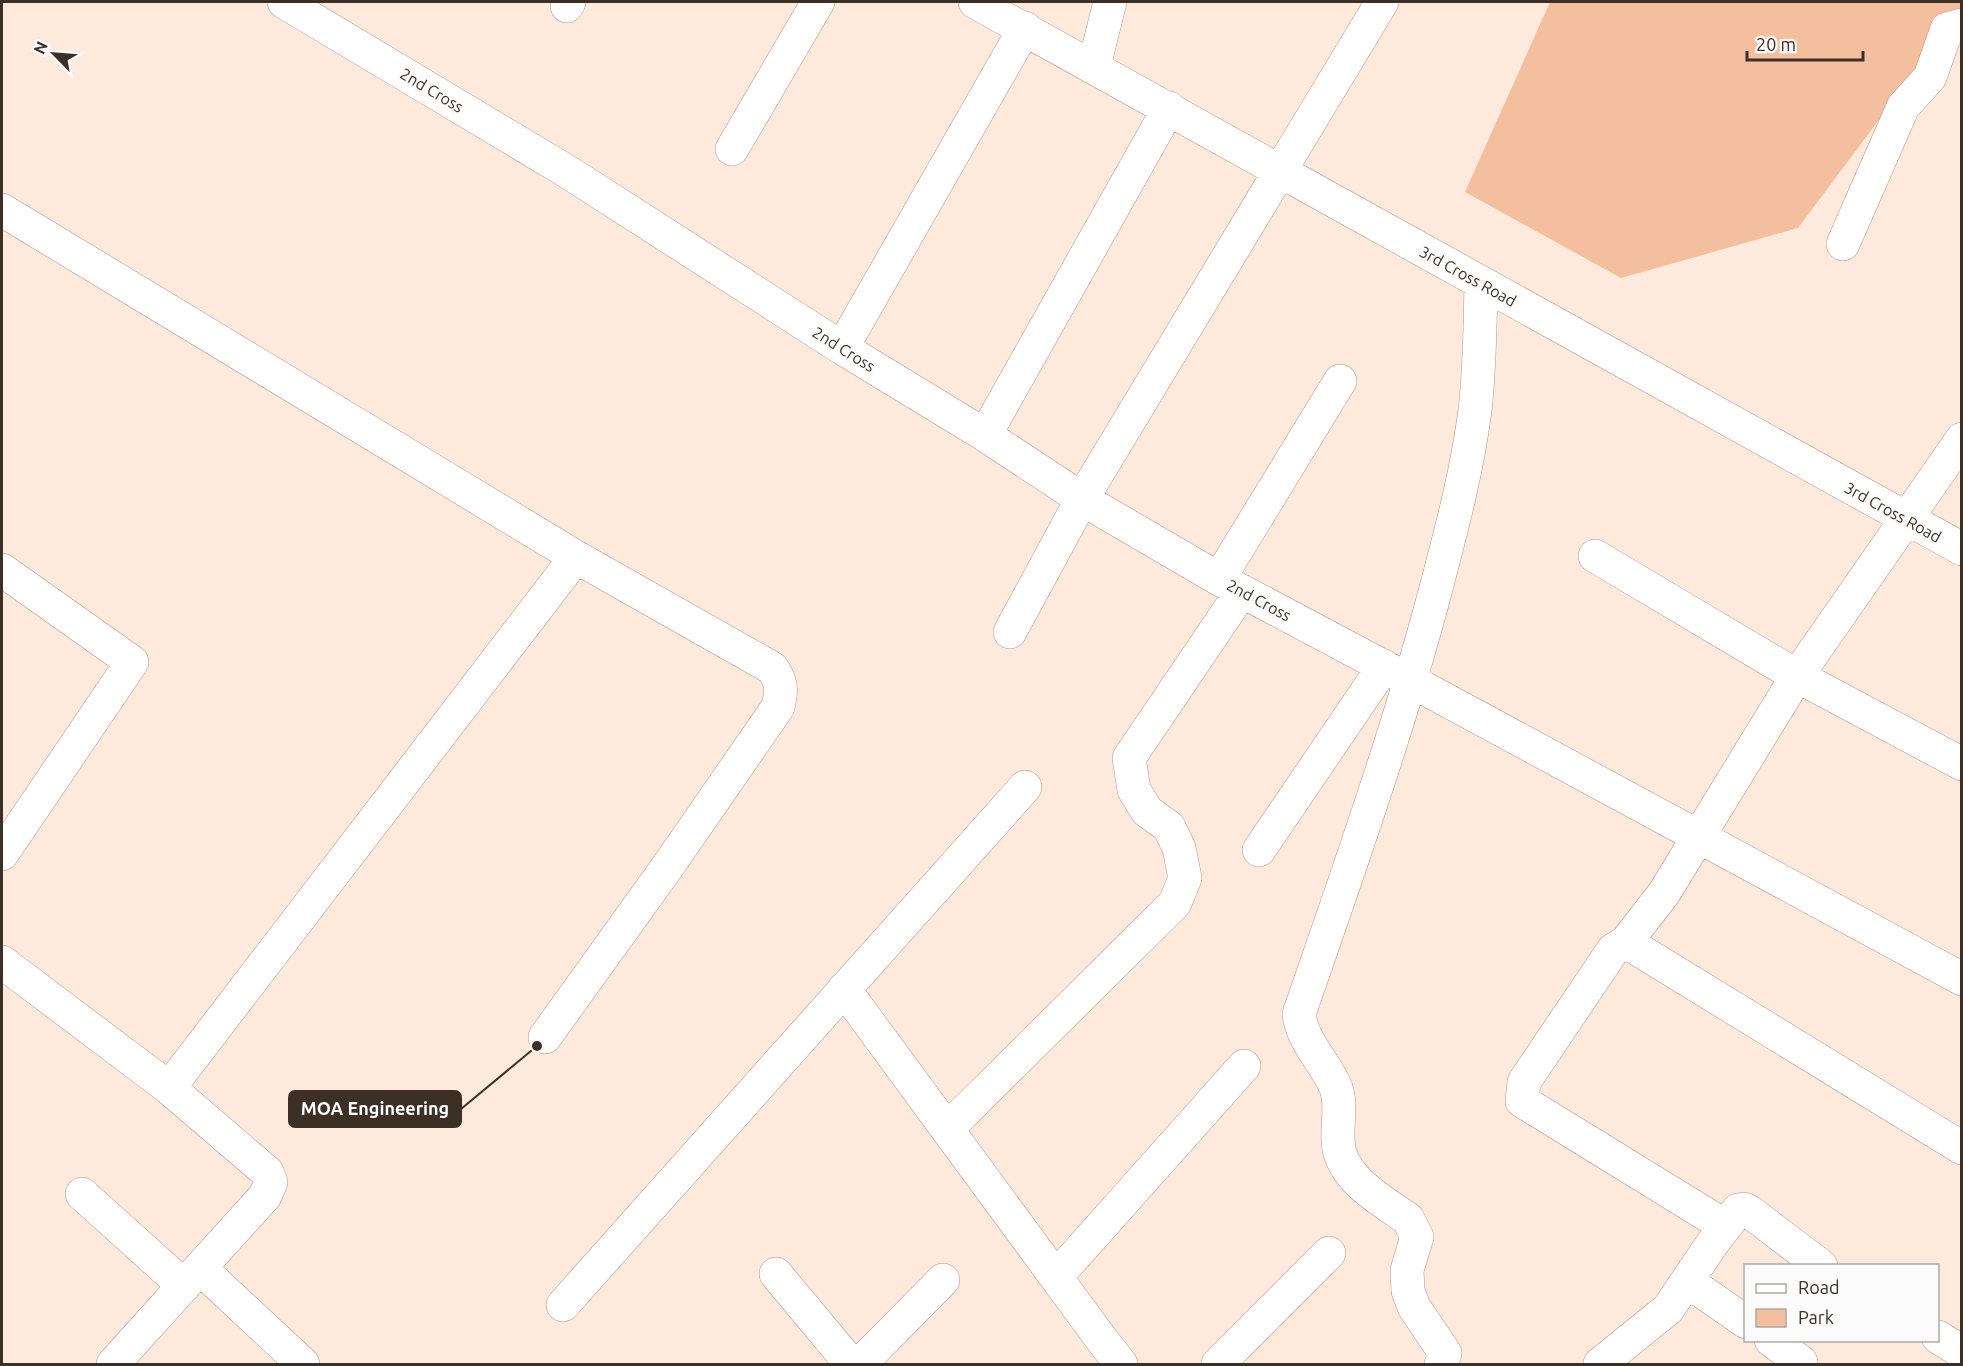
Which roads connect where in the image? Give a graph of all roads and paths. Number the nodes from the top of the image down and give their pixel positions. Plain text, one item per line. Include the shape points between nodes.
1 (284, 2) edge
2 (818, 2) edge
3 (978, 2) edge
4 (1110, 2) edge
5 (1382, 2) edge
6 (1962, 25) edge
7 (1025, 28) junction
8 (1094, 66) junction
9 (1169, 108) junction
10 (732, 149) dead end
11 (1280, 169) junction
12 (2, 210) edge
13 (1843, 244) dead end
14 (1481, 284) junction
15 (842, 348) junction
16 (1340, 381) dead end
17 (985, 435) junction
18 (1962, 439) edge
19 (1082, 500) junction
20 (1907, 519) junction
21 (1962, 549) edge
22 (1595, 556) dead end
23 (576, 557) junction
24 (2, 570) edge
25 (1230, 585) junction
26 (1010, 632) dead end
27 (1398, 674) junction
28 (1797, 676) junction
29 (1962, 764) edge
30 (1025, 787) dead end
31 (1699, 837) junction
32 (1259, 850) dead end
33 (2, 854) edge
34 (1626, 942) junction
35 (2, 962) edge
36 (1962, 980) edge
37 (844, 989) junction
38 (545, 1037) dead end
39 (1244, 1066) dead end
40 (169, 1088) junction
41 (947, 1129) junction
42 (1962, 1148) edge
43 (82, 1194) dead end
44 (1725, 1226) junction
45 (1329, 1254) dead end
46 (1818, 1264) edge
47 (776, 1274) dead end
48 (192, 1277) junction
49 (1056, 1277) junction
50 (943, 1280) dead end
51 (1687, 1281) junction
52 (563, 1305) dead end
53 (1744, 1321) edge
54 (1939, 1339) edge
55 (1772, 1342) edge
56 (1962, 1352) edge
57 (1801, 1362) dead end
58 (113, 1365) edge
59 (303, 1365) edge
60 (851, 1365) edge
61 (860, 1365) edge
62 (1121, 1365) edge
63 (1218, 1365) edge
64 (1441, 1365) edge
65 (1600, 1365) edge

1 - 15 street, 2nd Cross via 568,172
2 - 10 street
3 - 7 street, 3rd Cross Road
4 - 8 street
5 - 11 street
6 - 13 street via 1947,29 1930,77 1903,107
7 - 8 street, 3rd Cross Road
7 - 15 street
8 - 9 street, 3rd Cross Road
9 - 11 street, 3rd Cross Road
9 - 17 street
11 - 14 street, 3rd Cross Road
11 - 19 street
12 - 23 street
14 - 20 street, 3rd Cross Road
14 - 27 street via 1474,410 1458,498
15 - 17 street, 2nd Cross
16 - 25 street
17 - 19 street, 2nd Cross
18 - 20 street
19 - 25 street, 2nd Cross
19 - 26 street
20 - 21 street, 3rd Cross Road
20 - 28 street
22 - 28 street
23 - 38 street via 772,668 780,679 781,694 778,707
23 - 40 street
24 - 33 street via 132,662
25 - 27 street, 2nd Cross
25 - 41 street via 1130,758 1134,790 1147,811 1169,827 1179,848 1185,878 1175,903
27 - 31 street, 2nd Cross
27 - 32 street
27 - 64 street via 1366,822 1299,1014 1301,1026 1336,1089 1340,1108 1337,1142 1345,1166 1355,1180 1414,1228 1417,1237 1407,1270 1408,1291 1414,1307 1445,1353
28 - 29 street
28 - 31 street
30 - 37 street
31 - 34 street via 1664,893
31 - 36 street, 2nd Cross
34 - 42 street
34 - 44 street via 1613,950 1524,1082 1522,1101
35 - 40 street
37 - 41 street
37 - 52 street
39 - 49 street
40 - 48 street via 267,1172 271,1182 265,1196
41 - 49 street
43 - 48 street
44 - 46 street via 1738,1210 1744,1209
44 - 51 street
45 - 63 street
47 - 60 street
48 - 58 street
48 - 59 street
49 - 62 street
50 - 61 street
51 - 53 street
51 - 65 street via 1668,1309
54 - 56 street
55 - 57 street

